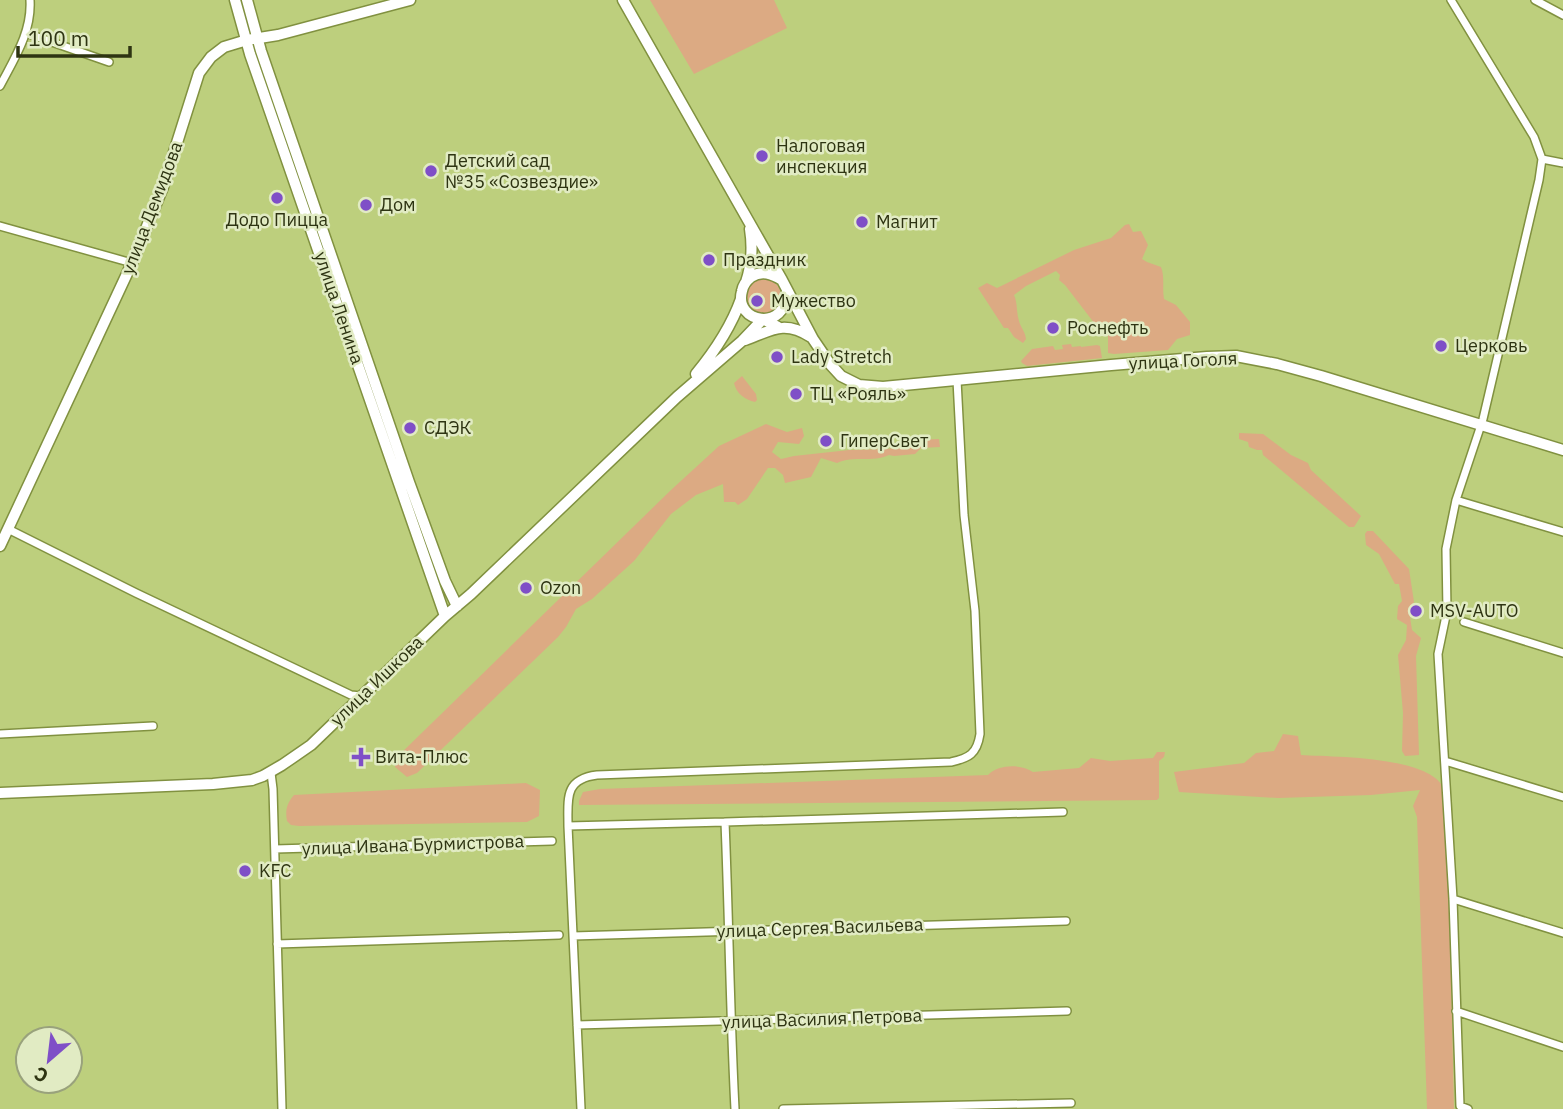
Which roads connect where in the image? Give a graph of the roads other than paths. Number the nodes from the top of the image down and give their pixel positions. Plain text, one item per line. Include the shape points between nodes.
1 (30, 0) edge
2 (235, 0) edge
3 (247, 0) edge
4 (410, 0) edge
5 (622, 0) edge
6 (1451, 0) edge
7 (1535, 0) edge
8 (1563, 15) edge
9 (26, 33) junction
10 (252, 39) junction
11 (109, 62) dead end
12 (0, 86) edge
13 (1542, 159) junction
14 (1563, 163) edge
15 (748, 219) junction
16 (0, 226) edge
17 (132, 262) junction
18 (746, 282) junction
19 (784, 284) junction
20 (741, 299) junction
21 (763, 319) junction
22 (778, 327) junction
23 (813, 339) junction
24 (742, 341) junction
25 (957, 380) junction
26 (677, 397) junction
27 (1481, 425) junction
28 (1563, 450) edge
29 (1456, 500) junction
30 (8, 528) junction
31 (1563, 532) edge
32 (0, 546) edge
33 (457, 606) junction
34 (444, 616) junction
35 (1464, 622) dead end
36 (1563, 653) edge
37 (361, 696) junction
38 (153, 726) dead end
39 (0, 734) edge
40 (1445, 761) junction
41 (271, 773) junction
42 (0, 793) edge
43 (1563, 797) edge
44 (1063, 811) dead end
45 (725, 822) junction
46 (568, 826) junction
47 (552, 841) dead end
48 (275, 849) junction
49 (1452, 899) junction
50 (1066, 921) dead end
51 (730, 931) junction
52 (1563, 933) edge
53 (559, 935) dead end
54 (573, 936) junction
55 (277, 944) junction
56 (1067, 1011) dead end
57 (1456, 1011) junction
58 (731, 1021) junction
59 (577, 1025) junction
60 (1563, 1047) edge
61 (1071, 1103) dead end
62 (282, 1109) edge
63 (581, 1109) edge
64 (734, 1109) edge
65 (783, 1109) edge
66 (1468, 1109) edge

1 - 9 street
2 - 10 street, улица Ленина
3 - 10 street, улица Ленина
4 - 10 street, улица Демидова
5 - 15 street
6 - 13 street via 1534,137
7 - 8 street
9 - 11 street
9 - 12 street
10 - 17 street, улица Демидова via 216,52 199,74 163,187
10 - 33 street, улица Ленина via 272,81 409,482
10 - 34 street, улица Ленина
13 - 14 street
13 - 27 street
15 - 18 street via 752,255
15 - 19 street
16 - 17 street
17 - 30 street, улица Демидова
18 - 19 street via 762,273
18 - 20 street
19 - 21 street via 783,310
19 - 23 street, улица Гоголя
20 - 21 street via 751,316
20 - 26 street, улица Ишкова via 728,330
21 - 22 street
21 - 24 street, улица Ишкова
22 - 23 street via 802,331
22 - 24 street
23 - 25 street, улица Гоголя via 841,376 859,385
24 - 26 street, улица Ишкова
25 - 27 street, улица Гоголя via 1236,356 1310,373
25 - 46 street via 980,734 970,756 951,762 585,777 569,794
26 - 33 street, улица Ишкова
27 - 28 street, улица Гоголя
27 - 29 street
29 - 31 street
29 - 40 street via 1446,549 1447,611 1438,654
30 - 32 street, улица Демидова
30 - 37 street via 136,593
33 - 34 street, улица Ишкова
34 - 37 street, улица Ишкова
35 - 36 street
37 - 41 street, улица Ишкова via 311,745
38 - 39 street
40 - 43 street
40 - 49 street
41 - 42 street, улица Ишкова via 213,784
41 - 48 street
44 - 45 street
45 - 46 street
45 - 51 street
46 - 54 street
47 - 48 street, улица Ивана Бурмистрова
48 - 55 street
49 - 52 street
49 - 57 street
50 - 51 street, улица Сергея Васильева
51 - 54 street, улица Сергея Васильева
51 - 58 street
53 - 55 street
54 - 59 street
55 - 62 street
56 - 58 street, улица Василия Петрова
57 - 60 street
57 - 66 street via 1460,1106
58 - 59 street, улица Василия Петрова
58 - 64 street
59 - 63 street
61 - 65 street

